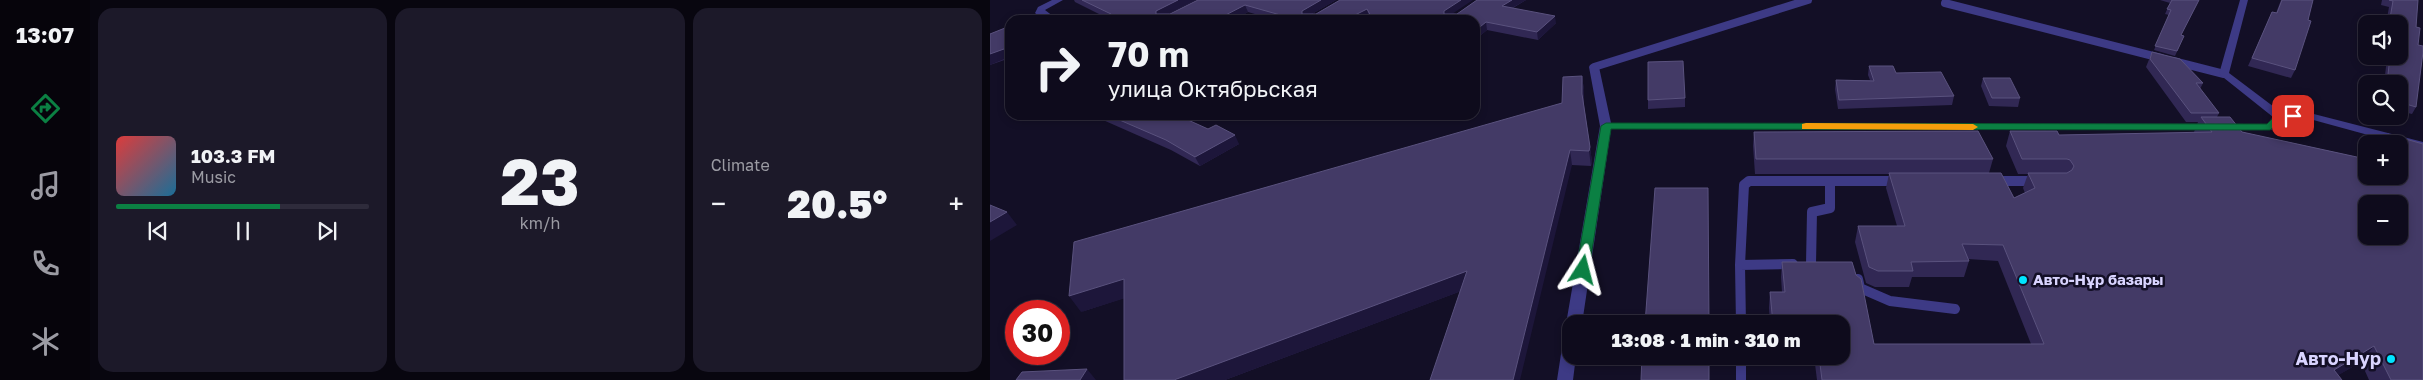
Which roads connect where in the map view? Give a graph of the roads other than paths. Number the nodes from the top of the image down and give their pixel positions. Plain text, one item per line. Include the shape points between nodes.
1 (1059, 0) edge
2 (1808, 0) edge
3 (2244, 0) edge
4 (1946, 3) dead end
5 (1042, 15) edge
6 (1594, 67) joint
7 (2224, 74) junction
8 (2280, 117) junction
9 (1606, 126) junction
10 (2423, 146) edge
11 (1830, 181) junction
12 (1907, 181) edge
13 (1984, 181) edge
14 (2042, 181) edge
15 (1811, 264) junction
16 (1825, 264) edge
17 (1740, 265) junction
18 (1848, 270) edge
19 (1955, 309) dead end
20 (1575, 315) edge
21 (1740, 315) edge
22 (1567, 365) edge
23 (1741, 365) edge
24 (1565, 380) edge
25 (1741, 380) edge

1 - 5 street via 1041,9
2 - 6 lane
3 - 7 street
4 - 7 lane
6 - 9 street
7 - 8 street
8 - 9 street via 2270,127
8 - 10 street via 2306,115
9 - 20 street
11 - 12 lane
11 - 15 lane via 1830,208 1812,212
11 - 17 lane via 1749,181 1744,185
13 - 14 lane
15 - 16 lane
15 - 17 lane
17 - 21 lane
18 - 19 lane via 1855,272 1860,288 1890,301
22 - 24 street
23 - 25 lane

